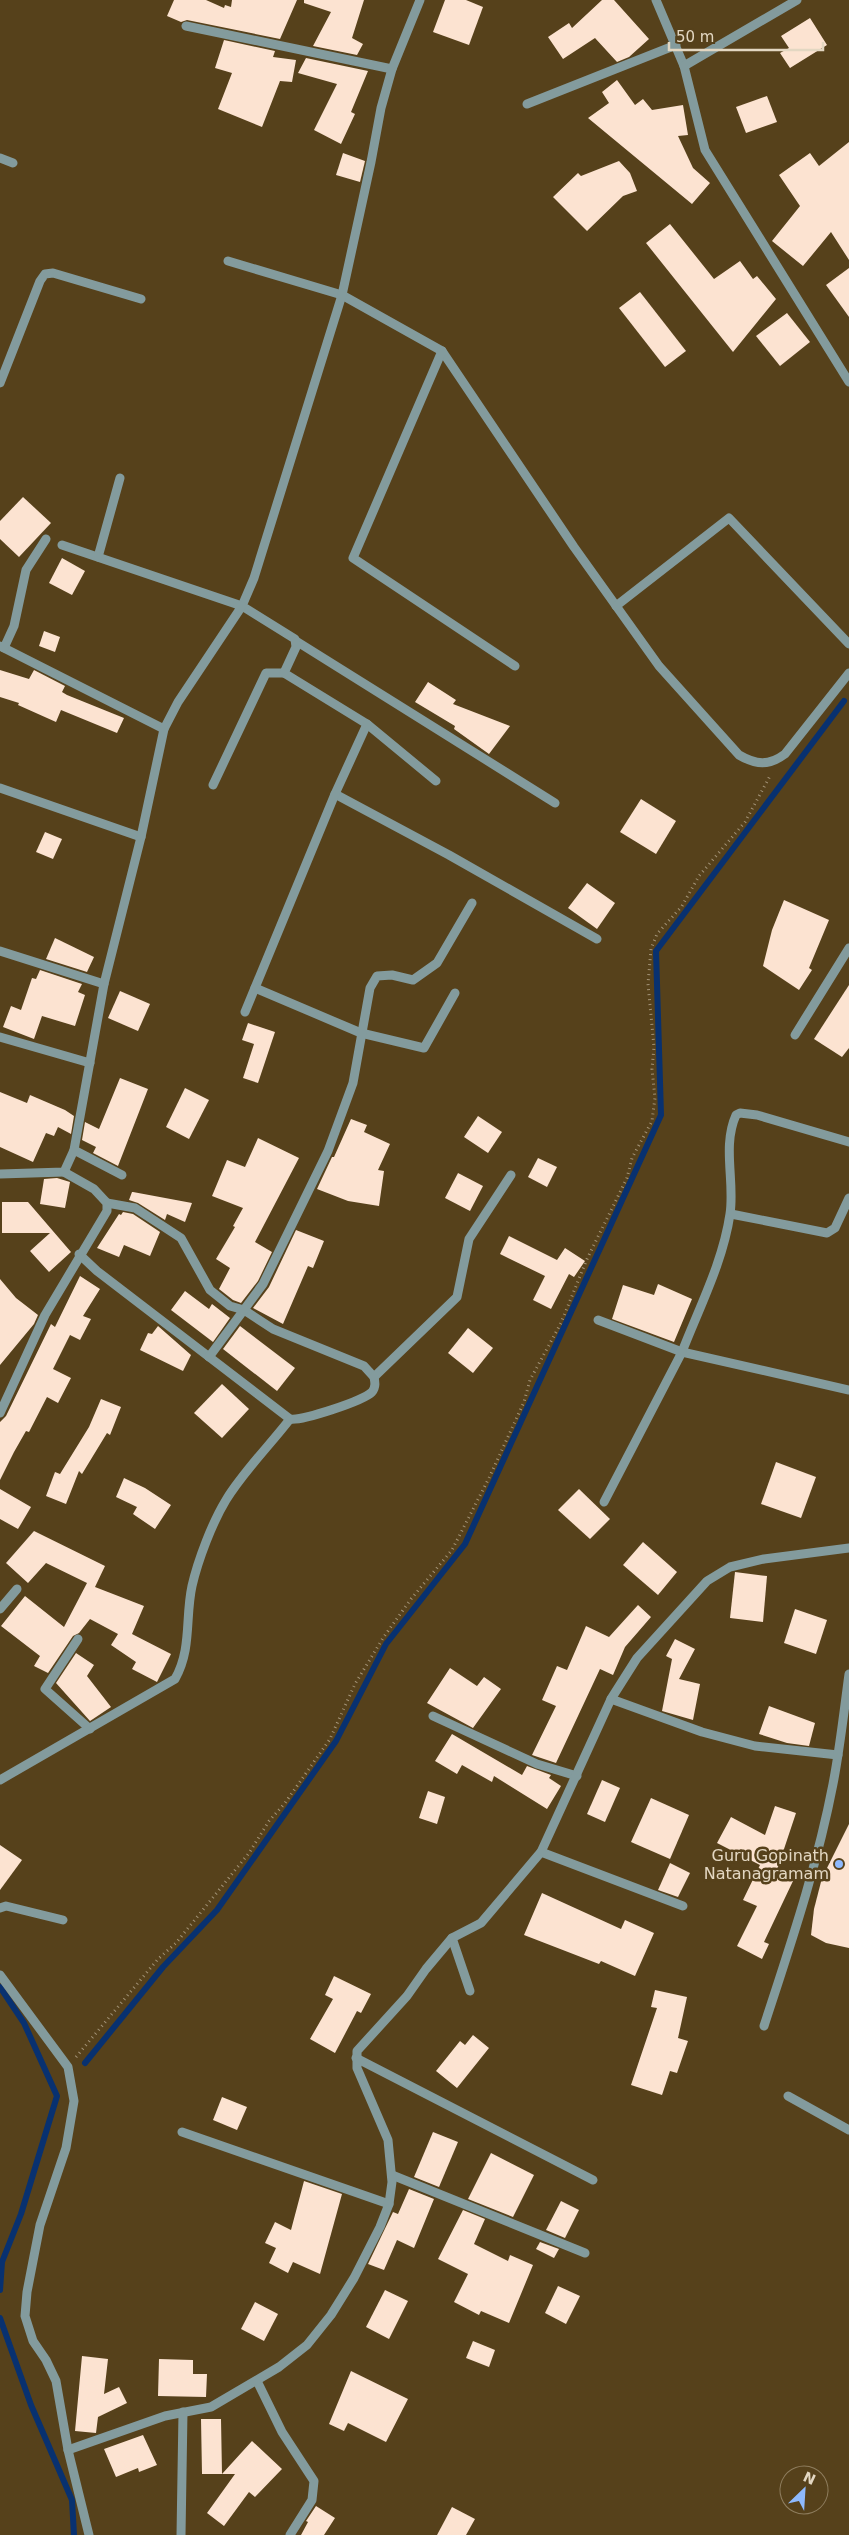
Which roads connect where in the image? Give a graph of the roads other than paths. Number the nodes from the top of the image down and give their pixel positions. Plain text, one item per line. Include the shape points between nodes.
1 (420, 0) edge
2 (656, 0) edge
3 (797, 0) edge
4 (186, 26) dead end
5 (676, 45) junction
6 (684, 66) junction
7 (392, 68) junction
8 (527, 104) dead end
9 (0, 158) edge
10 (13, 163) dead end
11 (228, 261) dead end
12 (342, 295) junction
13 (141, 299) dead end
14 (442, 351) junction
15 (849, 382) edge
16 (0, 383) edge
17 (120, 478) dead end
18 (46, 539) dead end
19 (62, 544) dead end
20 (98, 557) junction
21 (242, 606) junction
22 (616, 606) junction
23 (296, 641) junction
24 (849, 644) edge
25 (2, 647) edge
26 (515, 666) dead end
27 (284, 674) junction
28 (847, 679) edge
29 (367, 724) junction
30 (164, 729) junction
31 (436, 781) dead end
32 (213, 785) dead end
33 (0, 788) edge
34 (335, 794) junction
35 (555, 804) dead end
36 (141, 837) junction
37 (472, 903) dead end
38 (597, 939) dead end
39 (849, 948) edge
40 (0, 951) edge
41 (104, 984) junction
42 (255, 988) junction
43 (455, 993) dead end
44 (245, 1012) dead end
45 (361, 1033) junction
46 (795, 1035) dead end
47 (0, 1038) edge
48 (90, 1063) junction
49 (849, 1142) edge
50 (74, 1150) junction
51 (64, 1172) junction
52 (0, 1174) edge
53 (122, 1175) dead end
54 (511, 1175) dead end
55 (849, 1198) edge
56 (108, 1203) junction
57 (730, 1214) junction
58 (79, 1254) junction
59 (244, 1310) junction
60 (598, 1320) dead end
61 (682, 1352) junction
62 (209, 1357) junction
63 (374, 1377) junction
64 (849, 1390) edge
65 (0, 1413) edge
66 (290, 1419) junction
67 (604, 1502) dead end
68 (849, 1548) edge
69 (17, 1589) dead end
70 (0, 1609) edge
71 (78, 1639) dead end
72 (849, 1674) edge
73 (611, 1699) junction
74 (433, 1716) dead end
75 (90, 1729) junction
76 (838, 1755) junction
77 (577, 1776) junction
78 (0, 1780) edge
79 (541, 1852) junction
80 (683, 1906) dead end
81 (0, 1908) edge
82 (62, 1920) dead end
83 (452, 1938) junction
84 (0, 1975) edge
85 (470, 1991) dead end
86 (764, 2026) dead end
87 (356, 2058) junction
88 (788, 2096) dead end
89 (849, 2130) edge
90 (182, 2132) dead end
91 (392, 2175) junction
92 (592, 2180) dead end
93 (388, 2204) junction
94 (585, 2253) dead end
95 (257, 2380) junction
96 (183, 2412) junction
97 (68, 2450) junction
98 (89, 2535) edge
99 (181, 2535) edge
100 (290, 2535) edge

1 - 7 street
2 - 5 street
3 - 6 street
4 - 7 street
5 - 6 street
5 - 8 street
6 - 15 street via 705,150
7 - 12 street
9 - 10 street
11 - 12 street
12 - 14 street
12 - 21 street via 254,578
13 - 16 street via 53,273 45,274
14 - 22 street
14 - 26 street via 353,558
17 - 20 street
18 - 25 street via 26,570 14,626
19 - 20 street
20 - 21 street
21 - 23 street
21 - 30 street via 178,702
22 - 24 street via 729,518
22 - 28 street via 659,666 740,755 752,762 764,764 781,757
23 - 27 street
23 - 35 street
25 - 30 street
27 - 29 street
27 - 32 street via 266,673
29 - 31 street
29 - 34 street
30 - 36 street
33 - 36 street
34 - 38 street
34 - 42 street
36 - 41 street
37 - 45 street via 437,963 413,980 377,976 370,988
39 - 46 street
40 - 41 street
41 - 48 street
42 - 44 street
42 - 45 street
43 - 45 street via 424,1048
45 - 59 street via 353,1083 328,1151 263,1284
47 - 48 street
48 - 50 street
49 - 57 street via 740,1112 733,1122 730,1138
50 - 51 street
50 - 53 street
51 - 52 street
51 - 56 street via 94,1189
54 - 63 street via 469,1239 457,1297
55 - 57 street via 835,1228 827,1233
56 - 58 street via 107,1211
56 - 59 street via 135,1208 182,1238 210,1290 230,1306
57 - 61 street via 716,1268
58 - 62 street
58 - 65 street via 45,1315
59 - 62 street
59 - 63 street via 273,1329 364,1366
60 - 61 street
61 - 64 street
61 - 67 street
62 - 66 street
63 - 66 street via 371,1393 315,1416
66 - 75 street via 226,1500 192,1586 186,1650 175,1679
68 - 73 street via 764,1559 730,1567 707,1581 637,1658
69 - 70 street
71 - 75 street via 45,1689
72 - 76 street
73 - 76 street via 702,1732 755,1746
73 - 77 street
74 - 77 street via 537,1764
75 - 78 street
76 - 86 street via 802,1910
77 - 79 street
79 - 80 street
79 - 83 street via 481,1923
81 - 82 street via 6,1906
83 - 85 street
83 - 87 street via 407,1996 362,2044
84 - 97 street via 68,2067 74,2100 66,2148 40,2225 25,2316 33,2341 56,2381
87 - 91 street via 372,2106 388,2140
87 - 92 street
88 - 89 street
90 - 93 street
91 - 93 street
91 - 94 street
93 - 95 street via 354,2278 331,2315 307,2345
95 - 96 street via 211,2407
95 - 100 street via 282,2432 314,2481 312,2500
96 - 97 street
96 - 99 street
97 - 98 street

